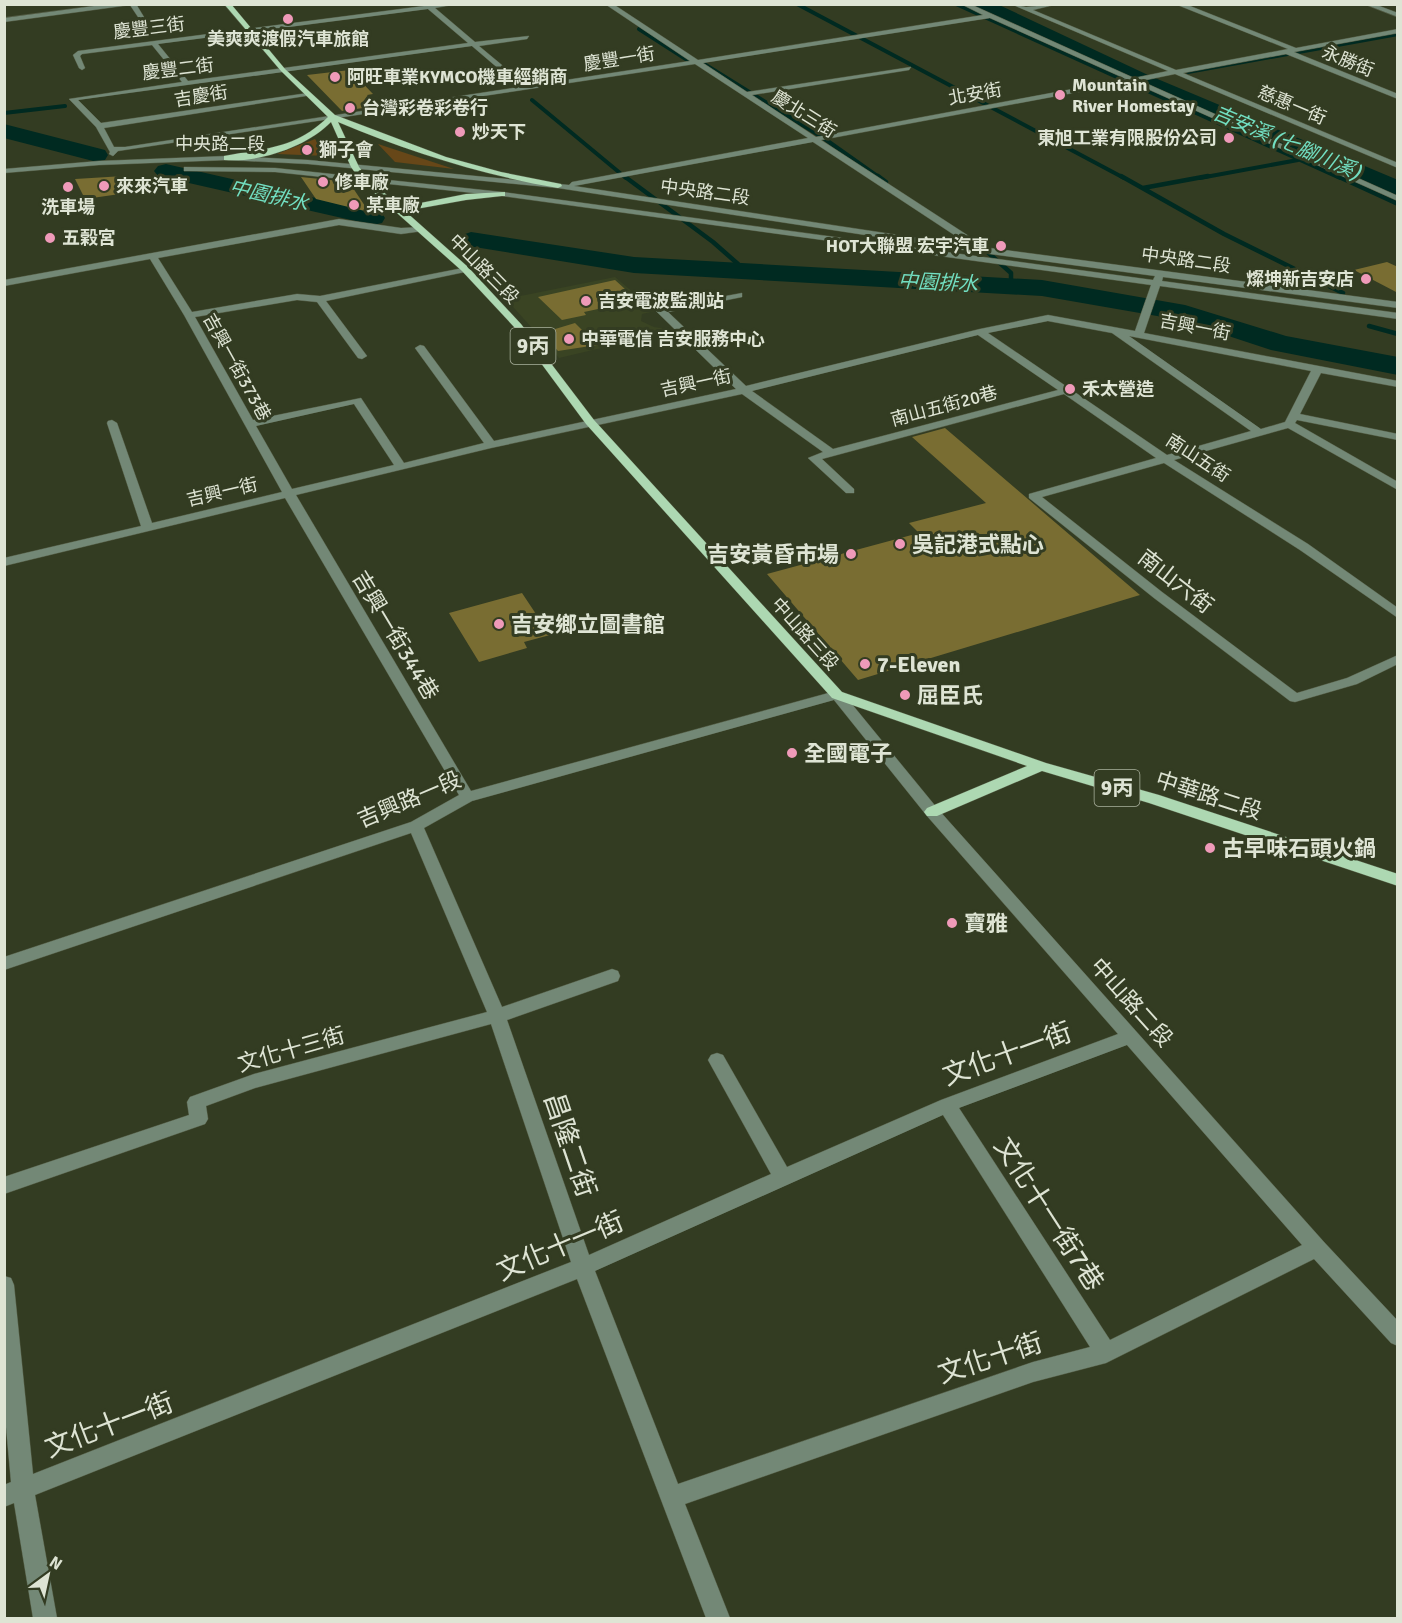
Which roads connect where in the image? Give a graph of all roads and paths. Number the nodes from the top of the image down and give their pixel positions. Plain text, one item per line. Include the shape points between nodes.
1 (128, 4) edge
2 (133, 4) edge
3 (227, 4) edge
4 (454, 4) edge
5 (608, 4) edge
6 (964, 4) edge
7 (1014, 4) edge
8 (1055, 4) edge
9 (1178, 4) edge
10 (1367, 4) edge
11 (428, 6) edge
12 (1024, 9) junction
13 (1398, 15) edge
14 (990, 16) junction
15 (4, 20) edge
16 (144, 22) dead end
17 (250, 30) junction
18 (1398, 31) edge
19 (527, 37) dead end
20 (153, 42) junction
21 (473, 45) junction
22 (1292, 51) junction
23 (699, 62) junction
24 (82, 68) dead end
25 (909, 68) dead end
26 (283, 70) junction
27 (1170, 73) junction
28 (1134, 80) junction
29 (187, 84) junction
30 (527, 89) junction
31 (745, 94) junction
32 (308, 95) junction
33 (1398, 97) edge
34 (332, 117) junction
35 (99, 126) junction
36 (815, 138) junction
37 (111, 149) junction
38 (227, 158) junction
39 (99, 163) junction
40 (1398, 166) edge
41 (355, 167) junction
42 (4, 171) edge
43 (127, 172) dead end
44 (92, 174) dead end
45 (364, 179) junction
46 (4, 181) edge
47 (558, 186) junction
48 (502, 194) junction
49 (1398, 199) edge
50 (398, 210) junction
51 (420, 229) junction
52 (983, 250) junction
53 (153, 257) junction
54 (465, 269) junction
55 (1160, 273) junction
56 (4, 283) edge
57 (1157, 285) junction
58 (739, 295) dead end
59 (320, 299) junction
60 (1398, 305) edge
61 (189, 315) junction
62 (1398, 316) edge
63 (1112, 328) junction
64 (980, 332) junction
65 (1139, 332) junction
66 (420, 348) dead end
67 (362, 356) dead end
68 (1318, 368) junction
69 (1398, 384) edge
70 (744, 390) junction
71 (1065, 391) junction
72 (1292, 420) junction
73 (590, 422) junction
74 (112, 423) dead end
75 (250, 424) junction
76 (1260, 433) junction
77 (1398, 437) edge
78 (491, 445) junction
79 (831, 453) junction
80 (1167, 460) junction
81 (402, 467) junction
82 (1398, 487) edge
83 (850, 491) dead end
84 (289, 494) junction
85 (147, 526) junction
86 (4, 562) edge
87 (1398, 614) edge
88 (1398, 659) edge
89 (837, 695) junction
90 (1041, 766) junction
91 (468, 797) junction
92 (932, 812) junction
93 (416, 826) junction
94 (1398, 880) edge
95 (4, 964) edge
96 (612, 976) dead end
97 (497, 1016) junction
98 (1132, 1036) junction
99 (717, 1059) dead end
100 (947, 1105) junction
101 (783, 1178) junction
102 (4, 1186) edge
103 (1317, 1248) junction
104 (584, 1267) junction
105 (4, 1285) edge
106 (1398, 1336) edge
107 (1106, 1353) junction
108 (14, 1492) edge
109 (671, 1498) junction
110 (45, 1618) edge
111 (718, 1618) edge

1 - 15 street
2 - 16 street
3 - 17 main road, 中山路三段 / 9丙
4 - 11 street, 慶豐三街
5 - 23 street, 慶北三街
6 - 14 street
7 - 12 street, 慈惠一街
8 - 12 street
9 - 22 street, 永勝街
10 - 13 street
11 - 17 street, 慶豐三街
11 - 21 street
12 - 27 street, 慈惠一街
14 - 23 street, 慶豐一街
14 - 28 street
17 - 20 street, 慶豐三街
17 - 26 main road, 中山路三段 / 9丙
18 - 22 street, 北安街
19 - 21 street, 慶豐二街
20 - 24 street, 慶豐三街 via 80,52 76,55
20 - 29 street
21 - 26 street, 慶豐二街
21 - 30 street
22 - 27 street, 北安街
22 - 33 street, 永勝街
23 - 30 street, 慶豐一街
23 - 31 street, 慶北三街
25 - 31 street
26 - 29 street, 慶豐二街
26 - 32 main road, 中山路三段 / 9丙
27 - 28 street, 北安街
27 - 40 street, 慈惠一街
28 - 36 street, 北安街
28 - 49 street
29 - 35 street, 慶豐二街 via 73,99
30 - 34 street, 慶豐一街
31 - 36 street, 慶北三街
32 - 34 main road, 中山路三段 / 9丙
32 - 35 street, 吉慶街
34 - 37 street, 慶豐一街
34 - 38 main road via 317,132 290,146
34 - 41 main road, 中山路三段 / 9丙
34 - 47 main road via 397,145 471,169
35 - 37 street, 慶豐二街
36 - 47 street, 北安街
36 - 52 street, 慶北三街
37 - 39 street via 115,152
38 - 39 street, 中央路二段
38 - 41 street, 中央路二段
39 - 42 street, 中央路二段
41 - 45 main road, 中山路三段 / 9丙
41 - 47 street, 中央路二段
43 - 45 street, 中央路二段 via 275,170
44 - 46 street
45 - 48 street, 中央路二段
45 - 50 main road, 中山路三段 / 9丙
47 - 52 street, 中央路二段
48 - 50 main road
48 - 57 street, 中央路二段
50 - 51 main road, 中山路三段 / 9丙
51 - 53 street via 401,231 339,222
51 - 54 main road, 中山路三段 / 9丙
52 - 55 street, 中央路二段
53 - 56 street
53 - 61 street, 吉興一街373巷
54 - 59 street
54 - 73 main road, 中山路三段 / 9丙 via 518,326
55 - 57 street
55 - 60 street, 中央路二段
57 - 62 street, 中央路二段
57 - 65 street
58 - 70 street via 661,311
59 - 61 street via 297,297
59 - 67 street
61 - 75 street, 吉興一街373巷
63 - 64 street, 吉興一街 via 1048,318
63 - 65 street, 吉興一街
63 - 76 street
64 - 70 street, 吉興一街
64 - 71 street, 南山五街
65 - 68 street, 吉興一街
66 - 78 street
68 - 69 street, 吉興一街
68 - 72 street
70 - 73 street, 吉興一街
70 - 79 street
71 - 79 street, 南山五街20巷
71 - 80 street, 南山五街
72 - 76 street
72 - 77 street
72 - 82 street
73 - 78 street, 吉興一街
73 - 89 main road, 中山路三段 / 9丙
74 - 85 street
75 - 81 street via 357,400
75 - 84 street, 吉興一街373巷
76 - 80 street
78 - 81 street, 吉興一街
79 - 83 street via 814,458
80 - 87 street, 南山五街
80 - 88 street, 南山六街 via 1033,496 1295,698 1352,681
81 - 84 street, 吉興一街
84 - 85 street, 吉興一街
84 - 91 street, 吉興一街344巷
85 - 86 street, 吉興一街
89 - 90 main road, 中華路二段 / 9丙
89 - 91 street, 吉興路一段
89 - 92 street, 中山路二段
90 - 92 main road
90 - 94 main road, 中華路二段 / 9丙
91 - 93 street, 吉興路一段
92 - 98 street, 中山路二段
93 - 95 street, 吉興路一段
93 - 97 street, 昌隆二街
96 - 97 street, 文化十三街
97 - 102 street, 文化十三街 via 254,1081 196,1102 199,1119
97 - 104 street, 昌隆二街
98 - 100 street, 文化十一街
98 - 103 street, 中山路二段
99 - 101 street
100 - 101 street, 文化十一街
100 - 107 street, 文化十一街7巷
101 - 104 street, 文化十一街
103 - 106 street, 中山路二段
103 - 107 street, 文化十街
104 - 108 street, 文化十一街
104 - 109 street, 昌隆二街
105 - 108 street
107 - 109 street, 文化十街 via 1033,1372
108 - 110 street
109 - 111 street, 昌隆二街

